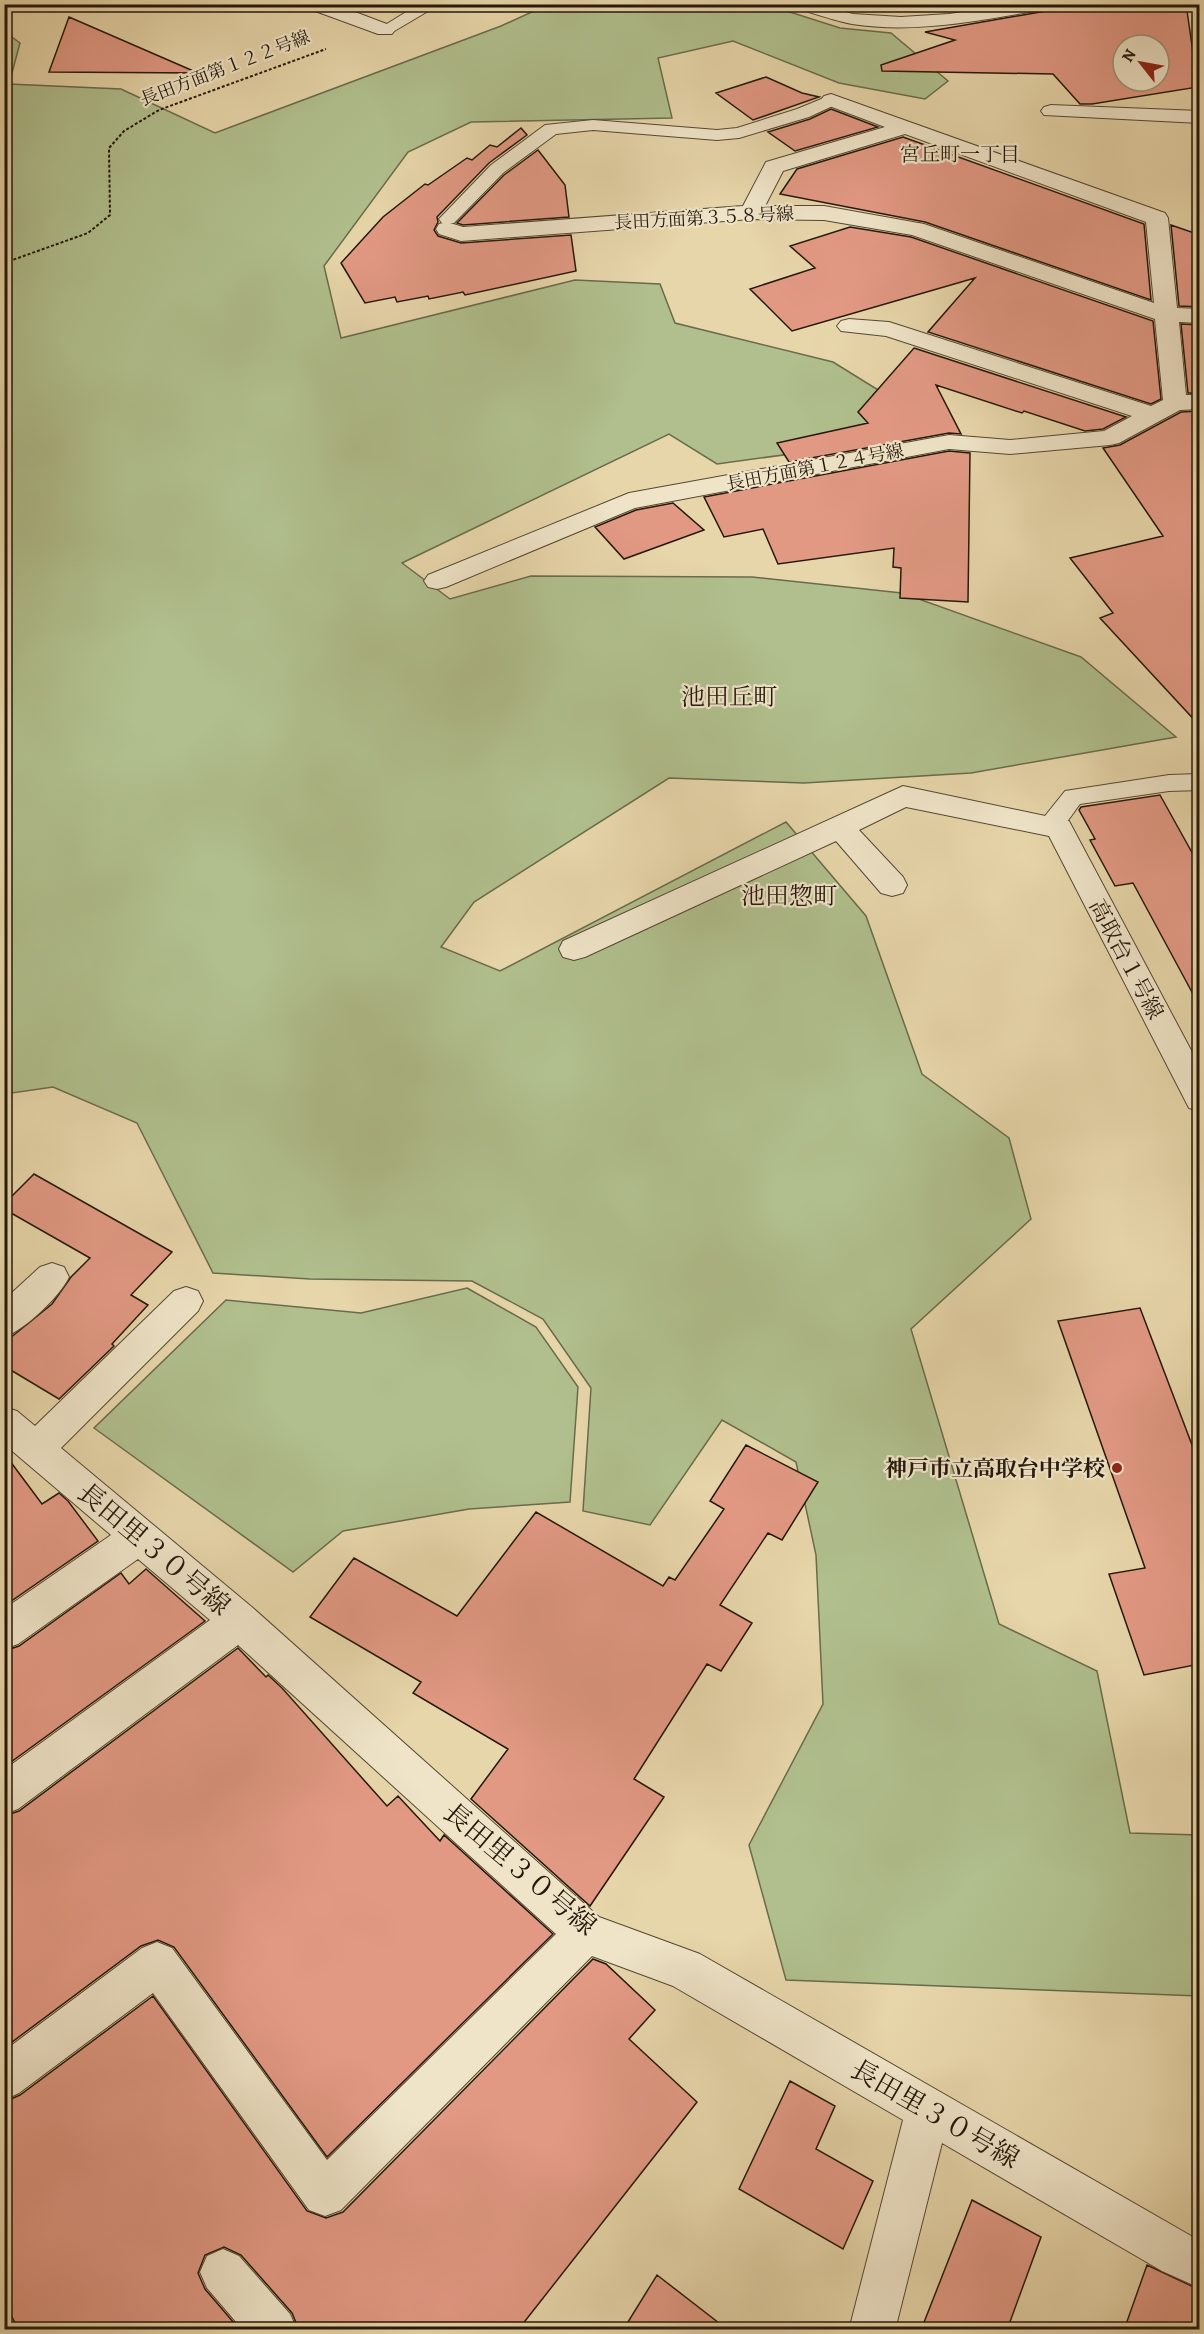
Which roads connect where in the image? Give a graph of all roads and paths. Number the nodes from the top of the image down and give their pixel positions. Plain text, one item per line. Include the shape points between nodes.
1 (314, 4) edge
2 (432, 4) edge
3 (799, 4) edge
4 (1046, 4) edge
5 (386, 30) junction
6 (831, 100) joint
7 (1051, 111) dead end
8 (1200, 117) edge
9 (905, 127) junction
10 (751, 212) junction
11 (447, 224) joint
12 (4, 263) edge
13 (1166, 315) junction
14 (1200, 316) edge
15 (849, 326) dead end
16 (1187, 402) edge
17 (1153, 415) junction
18 (437, 581) dead end
19 (1200, 782) edge
20 (1049, 826) junction
21 (840, 828) junction
22 (892, 885) dead end
23 (574, 949) dead end
24 (1200, 1099) edge
25 (52, 1278) dead end
26 (186, 1301) dead end
27 (4, 1323) edge
28 (4, 1422) edge
29 (36, 1449) junction
30 (140, 1536) junction
31 (239, 1621) junction
32 (4, 1631) edge
33 (4, 1795) edge
34 (586, 1933) junction
35 (4, 2078) edge
36 (928, 2110) junction
37 (1200, 2265) edge
38 (223, 2272) dead end
39 (274, 2330) edge
40 (872, 2330) edge

1 - 5 street
2 - 5 lane
3 - 4 lane via 851,18 901,22
5 - 12 path, 長田方面第１２２号線 via 169,106 124,131 109,148 110,215 88,234
6 - 9 street
6 - 11 lane via 739,134 593,125 551,129 497,170
7 - 8 street
9 - 10 street via 774,167
9 - 13 street via 1157,218
10 - 11 street, 長田方面第３５８号線 via 461,234
10 - 13 street, 長田方面第３５８号線 via 824,213 916,229
13 - 14 street, 長田方面第３５８号線
13 - 16 street
15 - 17 street via 889,329
16 - 17 street, 長田方面第１２４号線
17 - 18 street, 長田方面第１２４号線 via 1110,438 1010,447 949,442 629,501
19 - 20 lane via 1073,797
20 - 21 street via 903,796
20 - 24 street, 高取台１号線 via 1059,828
21 - 22 street
21 - 23 street
25 - 27 street
26 - 29 street
28 - 29 street, 長田里３０号線
29 - 30 street, 長田里３０号線
30 - 31 street, 長田里３０号線
30 - 32 street
31 - 33 street
31 - 34 street, 長田里３０号線
34 - 35 street via 325,2194 157,1963
34 - 36 street, 長田里３０号線 via 685,1969
36 - 37 street, 長田里３０号線
36 - 40 street
38 - 39 street

